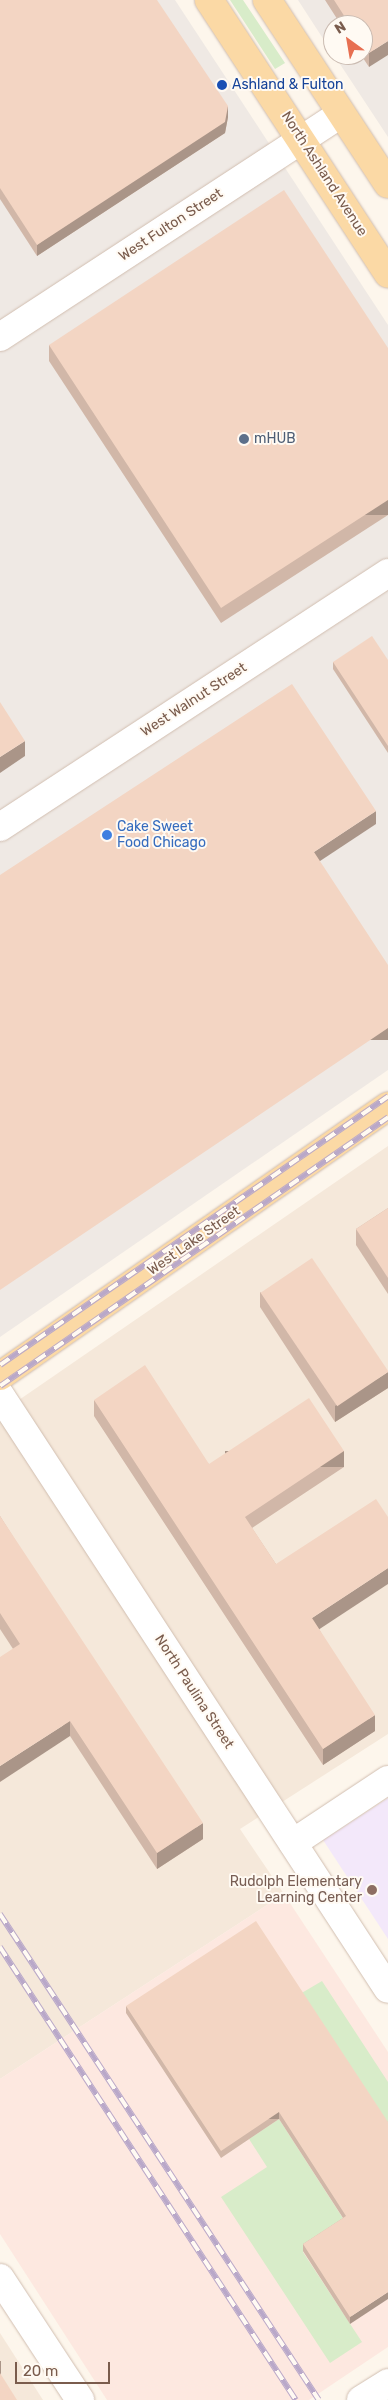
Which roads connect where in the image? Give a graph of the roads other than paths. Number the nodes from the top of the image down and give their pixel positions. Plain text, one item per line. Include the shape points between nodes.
1 (209, 0) edge
2 (267, 0) edge
3 (341, 114) junction
4 (301, 140) junction
5 (388, 184) edge
6 (388, 274) edge
7 (0, 337) edge
8 (388, 573) edge
9 (0, 827) edge
10 (388, 1106) edge
11 (0, 1376) edge
12 (0, 1395) edge
13 (388, 1780) edge
14 (293, 1843) junction
15 (388, 1989) edge
16 (0, 2278) edge
17 (388, 2383) edge
18 (80, 2400) edge
19 (362, 2400) edge

1 - 4 main road, North Ashland Avenue
2 - 3 main road
3 - 4 street, West Fulton Street
3 - 5 main road
4 - 6 main road, North Ashland Avenue
4 - 7 street, West Fulton Street
8 - 9 street, West Walnut Street
10 - 11 main road, West Lake Street
12 - 14 street, North Paulina Street
13 - 14 street
14 - 15 street, North Paulina Street
16 - 18 street
17 - 19 street

